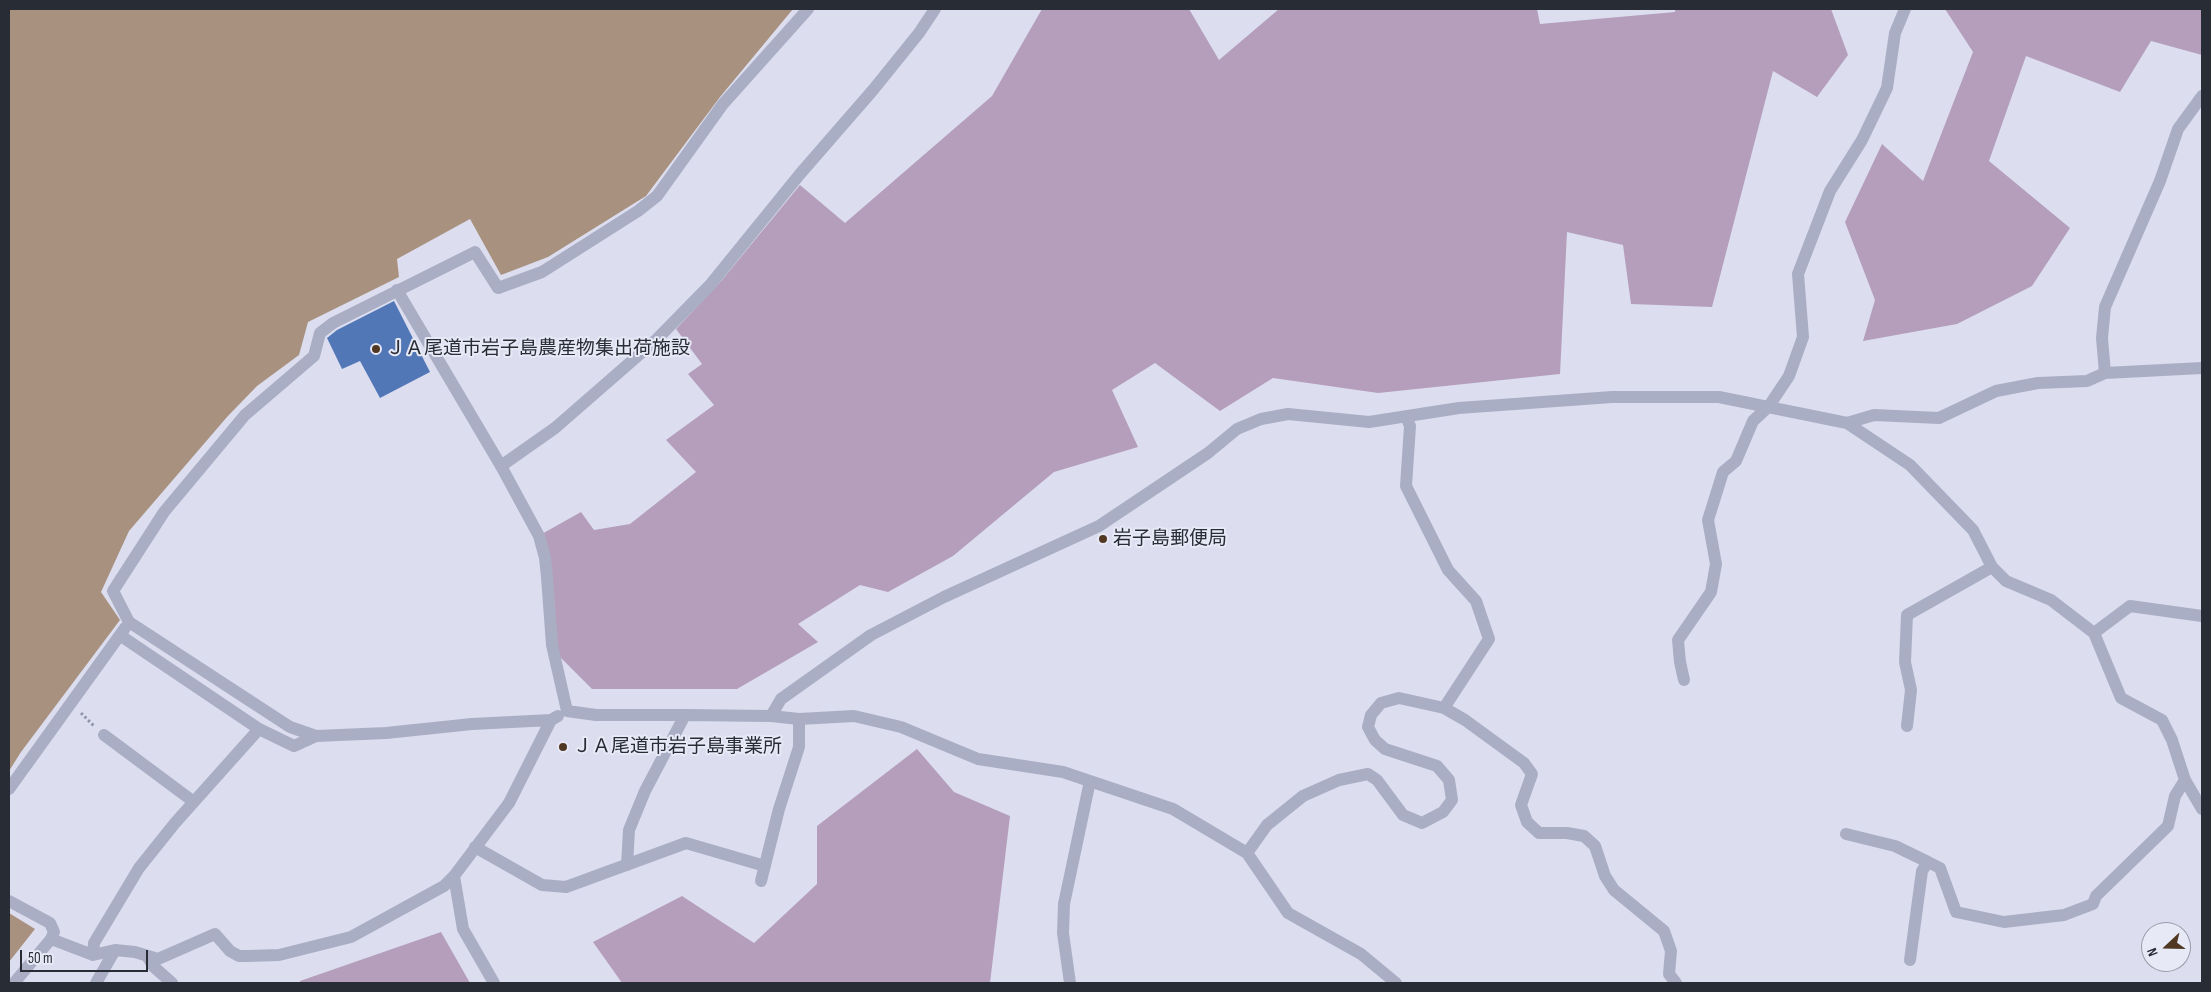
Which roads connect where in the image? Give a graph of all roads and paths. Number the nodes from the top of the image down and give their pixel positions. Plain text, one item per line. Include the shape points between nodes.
1 (808, 9) edge
2 (935, 9) edge
3 (1905, 9) edge
4 (2202, 96) edge
5 (397, 290) junction
6 (2202, 368) edge
7 (2105, 373) junction
8 (1769, 406) junction
9 (1406, 416) junction
10 (1846, 423) junction
11 (502, 466) junction
12 (1992, 567) junction
13 (2202, 616) edge
14 (129, 622) junction
15 (2094, 632) junction
16 (121, 636) junction
17 (1684, 680) dead end
18 (71, 704) junction
19 (1444, 708) junction
20 (567, 711) junction
21 (685, 715) junction
22 (771, 716) junction
23 (799, 719) junction
24 (551, 720) junction
25 (1907, 726) dead end
26 (259, 729) junction
27 (104, 735) joint
28 (316, 736) junction
29 (2185, 780) junction
30 (1090, 781) junction
31 (9, 789) edge
32 (194, 802) junction
33 (2202, 809) edge
34 (1846, 834) dead end
35 (475, 847) junction
36 (1247, 853) junction
37 (1928, 862) junction
38 (627, 865) junction
39 (765, 866) junction
40 (454, 876) junction
41 (761, 881) dead end
42 (9, 902) edge
43 (51, 939) junction
44 (115, 950) junction
45 (93, 955) junction
46 (147, 956) junction
47 (1910, 960) dead end
48 (14, 983) edge
49 (96, 983) edge
50 (172, 983) edge
51 (494, 983) edge
52 (1070, 983) edge
53 (1396, 983) edge
54 (1676, 983) edge

1 - 5 street via 723,104 657,196 638,211 542,272 498,288 475,252
2 - 11 street via 873,90 703,292 656,340 556,428
3 - 8 street via 1895,33 1886,88 1862,140 1830,191 1798,274 1803,337 1789,376
4 - 7 street via 2178,129 2160,181 2105,307 2102,338
5 - 11 street
5 - 14 street via 320,333 314,356 245,415 164,512 113,591
6 - 7 street
7 - 10 street via 2087,381 2038,383 1996,391 1939,418 1874,415
8 - 9 street via 1719,397 1612,397 1459,408
8 - 10 street
8 - 17 street via 1753,421 1736,461 1723,472 1708,520 1716,564 1711,592 1678,640
9 - 19 street via 1410,426 1406,486 1448,570 1476,601 1489,639
9 - 22 street via 1369,422 1288,414 1261,419 1237,429 1208,453 1099,526 944,597 871,635 781,699
10 - 12 street via 1910,465 1973,530
11 - 20 street via 531,518 545,558 552,645
12 - 15 street via 2006,581 2051,600
12 - 25 street via 1907,614 1905,662 1911,690
13 - 15 street via 2130,606
14 - 16 street
14 - 28 street via 290,727
15 - 29 street via 2120,698 2162,720
16 - 18 street
16 - 26 street
18 - 27 path
18 - 31 street
19 - 36 street via 1399,698 1381,703 1371,715 1368,727 1385,749 1437,766 1449,780 1452,800 1443,812 1422,823 1403,815 1377,780 1368,774 1339,780 1303,796 1267,825
19 - 54 street via 1524,764 1532,774 1521,805 1527,822 1533,828 1539,833 1567,832 1584,836 1595,846 1605,876 1614,890 1664,931 1671,951 1669,974
20 - 21 street via 596,715
20 - 24 street
21 - 22 street
21 - 38 street via 645,791 629,830
22 - 23 street
23 - 30 street via 854,716 901,727 978,759 1063,772
23 - 39 street via 799,747
24 - 28 street
24 - 35 street via 509,803
26 - 28 street via 294,746
26 - 32 street
27 - 32 street
29 - 33 street
29 - 37 street via 2175,796 2168,826 2096,896 2093,904 2064,915 2004,922 1956,912 1940,868
30 - 36 street via 1172,809
30 - 52 street via 1064,904 1063,933
32 - 45 street via 139,868 94,943
34 - 37 street via 1895,846
35 - 38 street via 542,885 566,887
35 - 40 street
36 - 53 street via 1288,913 1361,954
37 - 47 street via 1922,871
38 - 39 street via 686,843
39 - 41 street
40 - 46 street via 444,886 352,937 334,942 279,955 239,956 215,934 158,959
40 - 51 street via 463,928
42 - 43 street via 50,923 54,932
43 - 45 street
43 - 48 street
44 - 45 street
44 - 46 street
44 - 49 street
46 - 50 street

